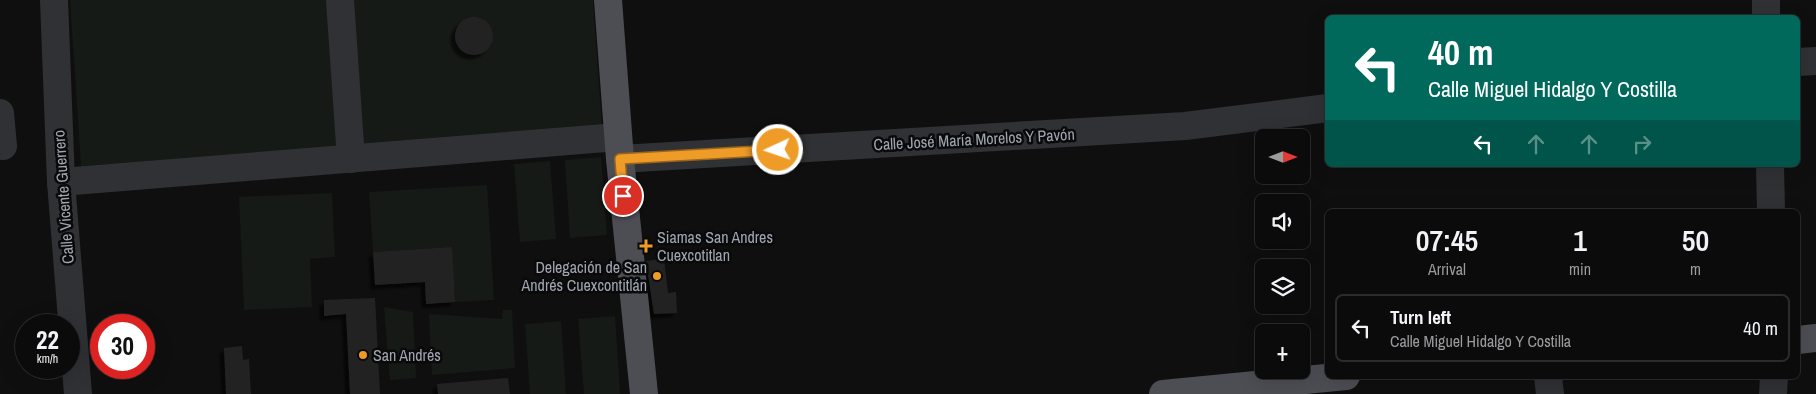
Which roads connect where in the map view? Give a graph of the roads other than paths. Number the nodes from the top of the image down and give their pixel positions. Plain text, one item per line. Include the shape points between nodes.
1 (54, 0) edge
2 (340, 0) edge
3 (608, 0) edge
4 (1766, 0) edge
5 (1766, 15) edge
6 (1816, 61) edge
7 (1800, 62) edge
8 (1325, 108) edge
9 (0, 113) edge
10 (3, 146) dead end
11 (619, 148) junction
12 (351, 159) junction
13 (1770, 167) edge
14 (61, 182) junction
15 (1771, 209) edge
16 (1816, 338) edge
17 (1800, 340) edge
18 (1325, 378) edge
19 (1548, 379) edge
20 (1774, 379) edge
21 (78, 394) edge
22 (644, 394) edge
23 (1163, 394) edge
24 (1550, 394) edge
25 (1773, 394) edge

1 - 14 street, Calle Vicente Guerrero
2 - 12 street
3 - 11 main road
4 - 5 street
6 - 7 street
8 - 11 street, Calle José María Morelos Y Pavón via 1185,126
9 - 10 street
11 - 12 street, Calle José María Morelos Y Pavón
11 - 22 main road
12 - 14 street, Calle José María Morelos Y Pavón
13 - 15 street
14 - 21 street, Calle Vicente Guerrero
16 - 17 main road
18 - 23 main road
19 - 24 street
20 - 25 street

